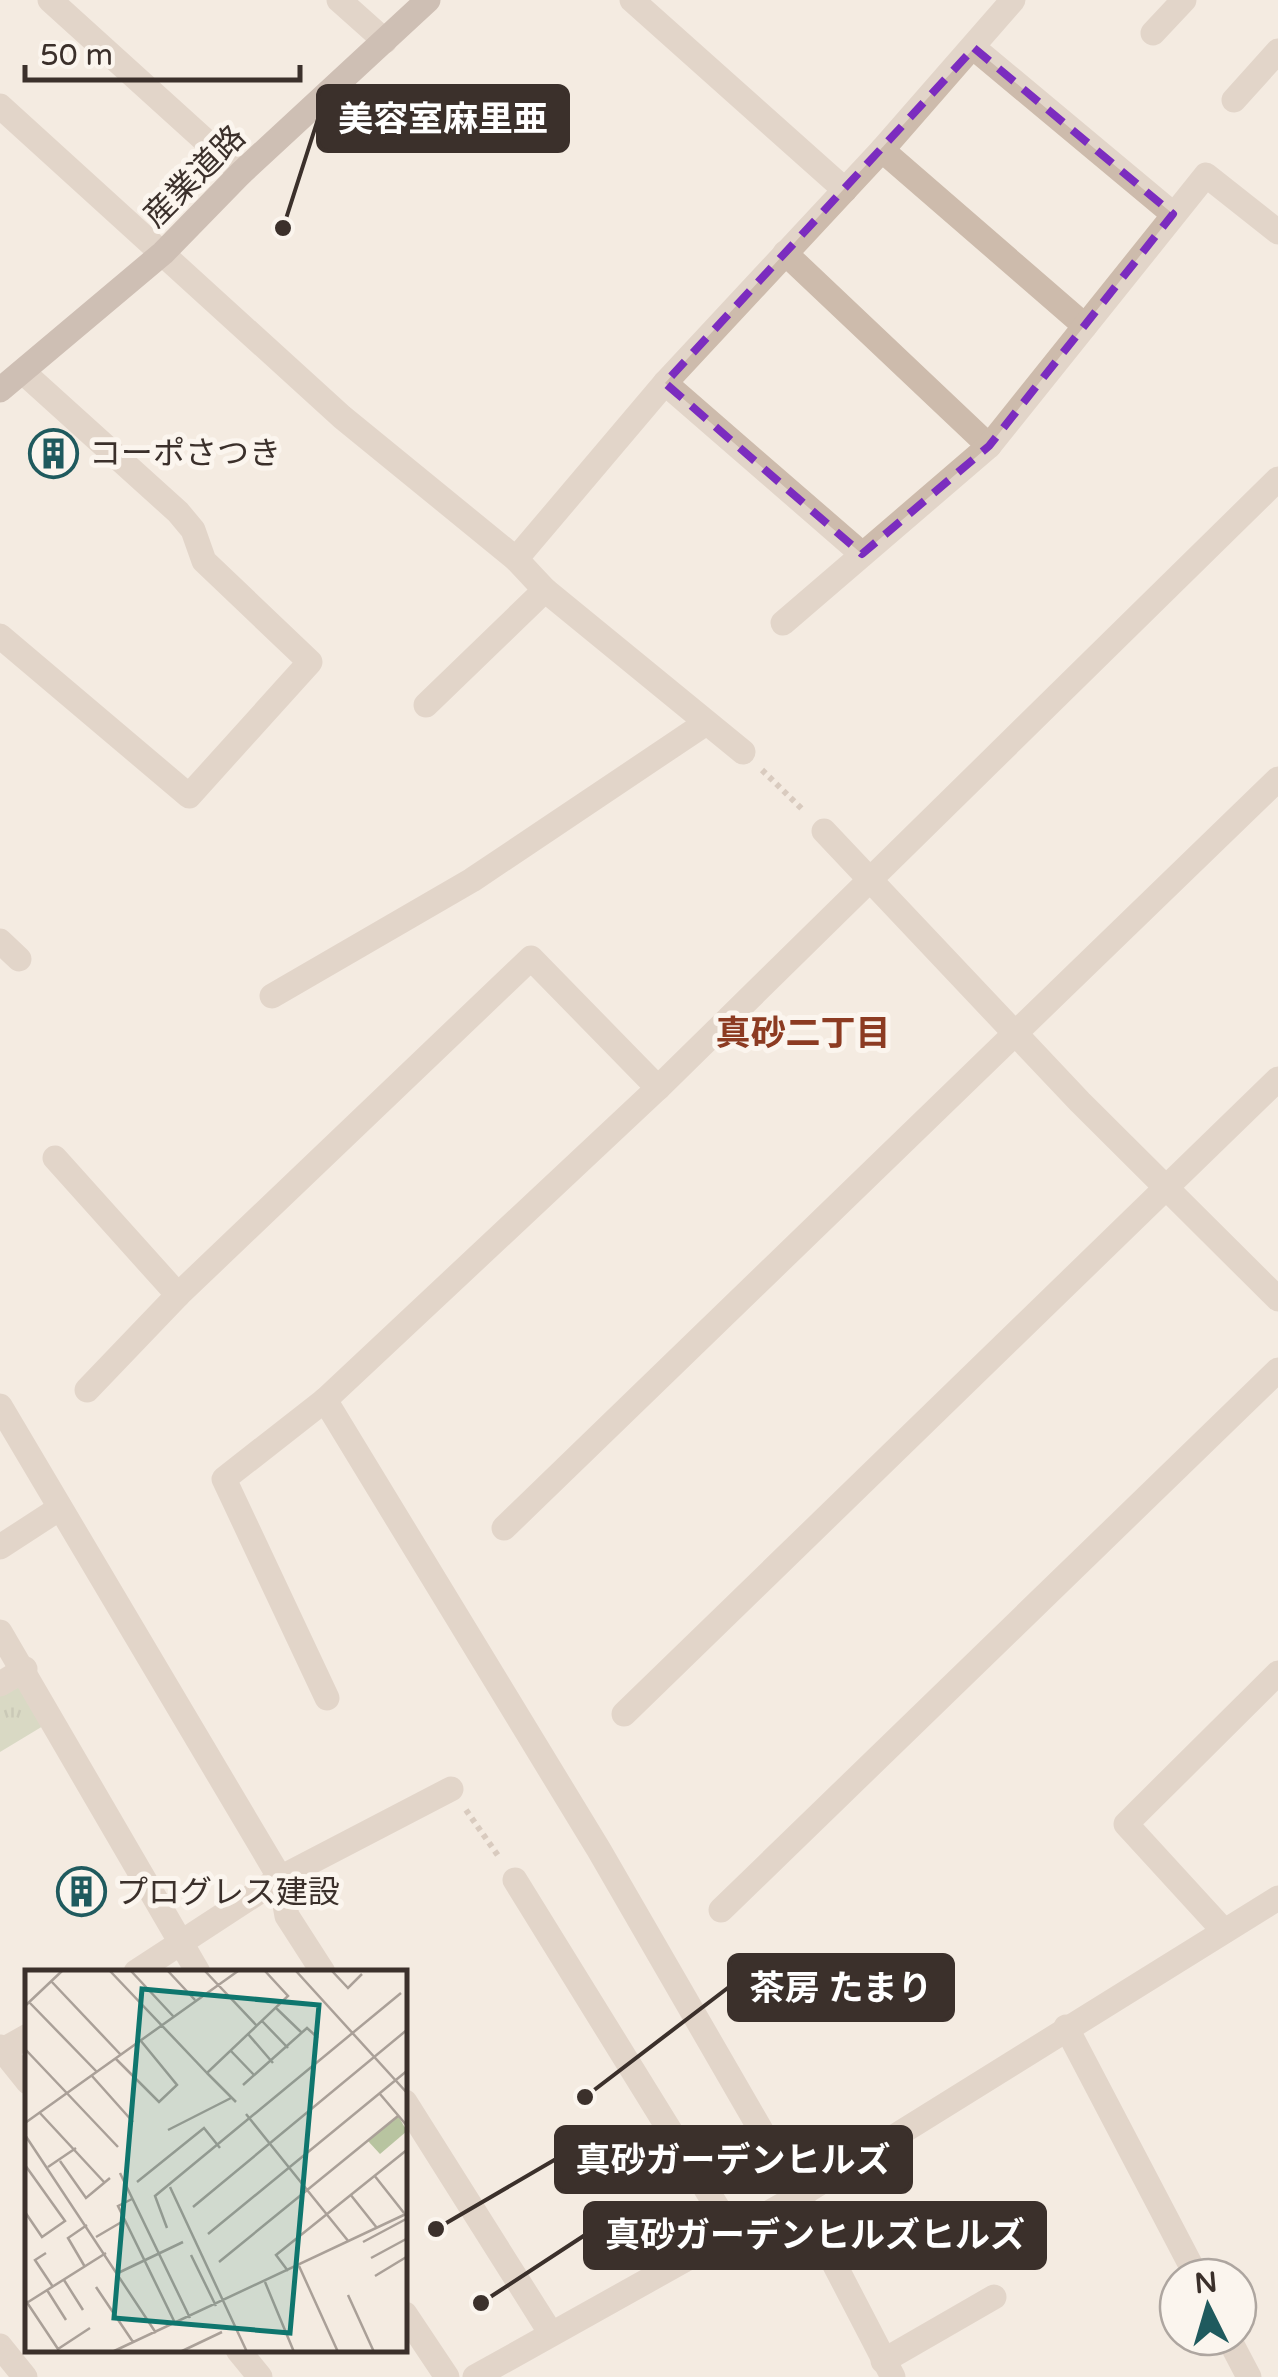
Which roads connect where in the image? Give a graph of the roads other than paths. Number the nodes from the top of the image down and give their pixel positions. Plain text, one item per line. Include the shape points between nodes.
1 (50, 0) edge
2 (339, 0) edge
3 (428, 0) edge
4 (632, 0) edge
5 (1013, 0) edge
6 (1184, 0) edge
7 (1153, 33) dead end
8 (384, 42) junction
9 (974, 48) junction
10 (1278, 52) edge
11 (1234, 100) dead end
12 (0, 106) edge
13 (882, 150) junction
14 (241, 173) junction
15 (844, 190) junction
16 (1173, 214) junction
17 (1278, 232) edge
18 (163, 253) junction
19 (785, 253) junction
20 (1085, 326) junction
21 (23, 372) junction
22 (665, 383) junction
23 (0, 390) edge
24 (989, 446) junction
25 (1278, 478) edge
26 (862, 554) junction
27 (516, 559) junction
28 (545, 590) junction
29 (782, 623) dead end
30 (0, 636) edge
31 (426, 704) dead end
32 (706, 723) junction
33 (743, 752) road end
34 (1278, 779) edge
35 (824, 831) road end
36 (869, 877) junction
37 (0, 941) edge
38 (19, 959) dead end
39 (272, 996) dead end
40 (1018, 1033) junction
41 (1278, 1079) edge
42 (658, 1088) junction
43 (55, 1158) dead end
44 (1166, 1186) junction
45 (178, 1295) junction
46 (1278, 1299) edge
47 (1278, 1370) edge
48 (86, 1390) dead end
49 (324, 1400) junction
50 (0, 1406) edge
51 (60, 1508) junction
52 (504, 1528) dead end
53 (0, 1547) edge
54 (0, 1632) edge
55 (25, 1669) junction
56 (1278, 1673) edge
57 (0, 1684) edge
58 (327, 1698) dead end
59 (624, 1714) dead end
60 (451, 1789) road end
61 (280, 1878) junction
62 (515, 1880) road end
63 (1278, 1898) edge
64 (721, 1910) dead end
65 (1224, 1931) junction
66 (182, 1945) junction
67 (139, 1970) edge
68 (197, 1970) edge
69 (322, 1970) edge
70 (1066, 2027) junction
71 (25, 2037) edge
72 (1, 2049) edge
73 (25, 2078) edge
74 (408, 2107) edge
75 (800, 2196) junction
76 (732, 2231) junction
77 (1186, 2257) edge
78 (994, 2298) dead end
79 (408, 2318) edge
80 (550, 2332) junction
81 (0, 2346) edge
82 (240, 2352) edge
83 (888, 2369) edge
84 (25, 2377) edge
85 (260, 2377) edge
86 (448, 2377) edge
87 (475, 2377) edge

1 - 14 street
2 - 8 street
3 - 8 street, 産業道路
4 - 15 street
5 - 9 street
6 - 7 street
8 - 14 street, 産業道路
9 - 13 street
9 - 16 street
10 - 11 street
12 - 18 street
13 - 15 street
13 - 20 street
14 - 18 street, 産業道路
15 - 19 street
16 - 17 street via 1206,175
16 - 20 street
18 - 21 street, 産業道路
18 - 27 street via 342,417
19 - 22 street
19 - 24 street
20 - 24 street
21 - 23 street, 産業道路
21 - 30 street via 178,512 204,561 310,662 188,796
22 - 26 street
22 - 27 street
24 - 26 street
25 - 36 street
26 - 29 street
27 - 28 street
28 - 31 street
28 - 32 street
32 - 33 street
32 - 39 street via 472,880
34 - 40 street
35 - 36 street
36 - 40 street
36 - 42 street
37 - 38 street
40 - 44 street
40 - 52 street
41 - 44 street
42 - 45 street via 531,958
42 - 49 street
43 - 45 street
44 - 46 street
44 - 59 street
45 - 48 street
47 - 64 street
49 - 58 street via 224,1479
49 - 75 street via 599,1850
50 - 51 street
51 - 53 street
51 - 61 street
54 - 55 street
55 - 57 street
55 - 66 street
56 - 65 street via 1126,1824
60 - 61 street
61 - 66 street
61 - 69 street via 288,1916
62 - 76 street
63 - 65 street
65 - 70 street
66 - 67 street
66 - 68 street
70 - 75 street
70 - 77 street
71 - 72 street
72 - 73 street
74 - 80 street
75 - 76 street
75 - 83 street
76 - 80 street
78 - 83 street
79 - 86 street
80 - 87 street
81 - 84 street
82 - 85 street

